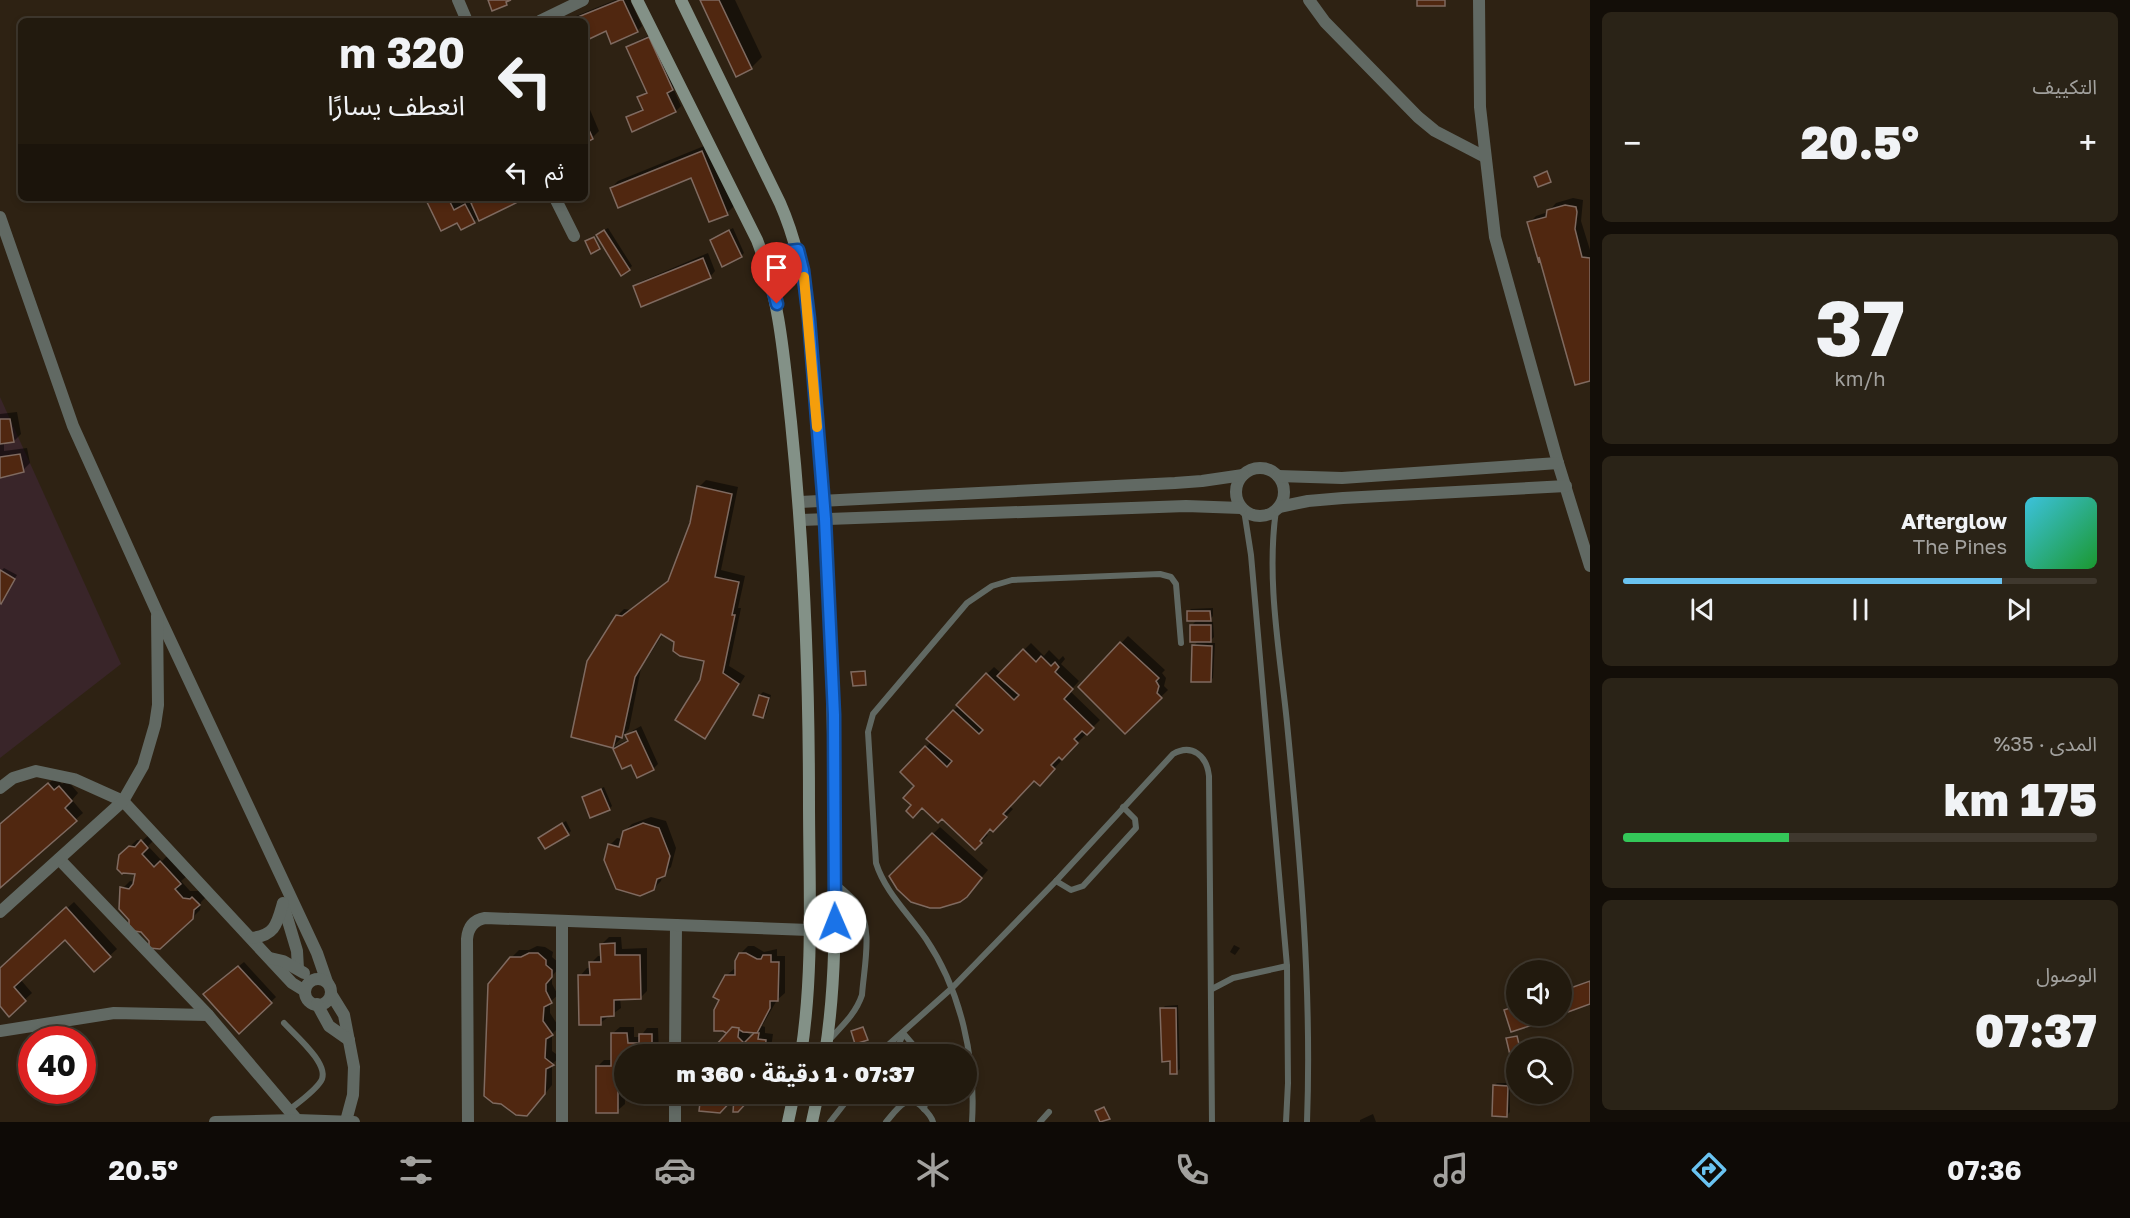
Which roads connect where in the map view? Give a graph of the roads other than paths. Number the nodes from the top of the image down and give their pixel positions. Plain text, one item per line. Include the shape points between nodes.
1 (458, 0) edge
2 (583, 0) edge
3 (638, 0) edge
4 (681, 0) edge
5 (1309, 0) edge
6 (1479, 0) edge
7 (466, 18) edge
8 (546, 18) edge
9 (1485, 157) junction
10 (556, 201) edge
11 (0, 217) edge
12 (574, 236) dead end
13 (798, 250) junction
14 (765, 259) junction
15 (1558, 463) junction
16 (1243, 475) junction
17 (1278, 476) junction
18 (1566, 486) junction
19 (824, 500) junction
20 (800, 502) junction
21 (1243, 509) junction
22 (1278, 509) junction
23 (825, 519) junction
24 (801, 520) junction
25 (1590, 566) edge
26 (157, 612) junction
27 (1181, 643) dead end
28 (0, 789) edge
29 (123, 801) junction
30 (1124, 807) junction
31 (59, 859) junction
32 (1056, 881) junction
33 (835, 882) junction
34 (287, 890) junction
35 (283, 904) junction
36 (0, 912) edge
37 (562, 921) junction
38 (676, 925) junction
39 (809, 930) junction
40 (251, 938) junction
41 (270, 958) junction
42 (1287, 966) junction
43 (298, 969) junction
44 (313, 980) junction
45 (327, 982) junction
46 (952, 988) junction
47 (1212, 989) junction
48 (305, 991) junction
49 (331, 994) junction
50 (317, 1004) junction
51 (208, 1015) junction
52 (284, 1023) dead end
53 (0, 1031) edge
54 (903, 1033) junction
55 (349, 1040) junction
56 (675, 1044) edge
57 (802, 1044) edge
58 (826, 1044) edge
59 (829, 1044) edge
60 (889, 1044) edge
61 (899, 1044) edge
62 (912, 1044) edge
63 (675, 1104) edge
64 (792, 1104) edge
65 (816, 1104) edge
66 (844, 1104) edge
67 (925, 1104) edge
68 (924, 1109) junction
69 (1049, 1112) dead end
70 (293, 1115) junction
71 (346, 1121) edge
72 (215, 1122) edge
73 (354, 1122) edge
74 (468, 1122) edge
75 (562, 1122) edge
76 (675, 1122) edge
77 (788, 1122) edge
78 (812, 1122) edge
79 (830, 1122) edge
80 (886, 1122) edge
81 (933, 1122) edge
82 (972, 1122) edge
83 (1040, 1122) edge
84 (1212, 1122) edge
85 (1286, 1122) edge
86 (1307, 1122) edge

1 - 7 street
2 - 8 street
3 - 14 street
4 - 13 street via 780,203
5 - 9 street via 1325,22 1418,117 1435,131
6 - 9 street via 1480,107
9 - 15 street via 1495,237
10 - 12 street
11 - 26 street via 74,426
13 - 14 street
13 - 19 street via 809,319
14 - 20 street via 781,328
15 - 17 street via 1342,478
15 - 18 street
16 - 17 street via 1265,468
16 - 19 street via 1202,481
16 - 21 street via 1236,487 1237,501
17 - 22 street via 1284,491
18 - 22 street via 1343,498
18 - 25 street
19 - 20 street
19 - 23 street
20 - 24 street
21 - 22 street via 1260,516
21 - 23 street via 1175,507
21 - 42 lane via 1255,601
22 - 86 lane via 1273,567 1304,916
23 - 24 street
23 - 33 street via 834,715
24 - 39 street via 809,721
26 - 29 street via 159,684 155,725 143,766
26 - 34 street
27 - 46 lane via 1176,584 1168,575 1012,580 992,586 967,603 878,706 868,732 876,863 884,883 927,942
28 - 29 street via 13,778 36,771 74,778
29 - 31 street
29 - 40 street
30 - 32 lane
30 - 32 lane via 1135,819 1136,828 1083,886 1071,890
30 - 47 lane via 1178,751 1198,753 1207,763
31 - 36 street
31 - 51 street
32 - 46 lane
33 - 58 street via 834,962
33 - 59 lane via 860,910 866,941 860,1002
34 - 35 street
34 - 45 street
35 - 40 street via 274,928 261,937
35 - 43 street via 297,951
37 - 38 street
37 - 74 street via 485,918 470,927
37 - 75 street
38 - 39 street
38 - 56 street
39 - 57 street
40 - 41 street
41 - 43 street
41 - 48 street via 295,986
42 - 47 lane via 1233,978
42 - 85 lane
43 - 44 street
44 - 45 street
44 - 48 street
45 - 49 street
46 - 54 lane
46 - 82 lane via 969,1060
47 - 84 lane
48 - 50 street via 308,1000
49 - 50 street via 326,1002
49 - 55 street via 344,1015
50 - 55 street via 329,1026
51 - 53 street via 114,1013
51 - 70 street
52 - 70 lane via 320,1062 323,1071 321,1081
54 - 60 lane
54 - 61 lane
54 - 62 lane
55 - 71 street via 355,1081
63 - 76 street
64 - 77 street
65 - 78 street
66 - 79 lane
67 - 68 lane
68 - 80 lane via 917,1102 907,1101
68 - 81 lane
69 - 83 lane
70 - 71 street
70 - 72 street
71 - 73 street

